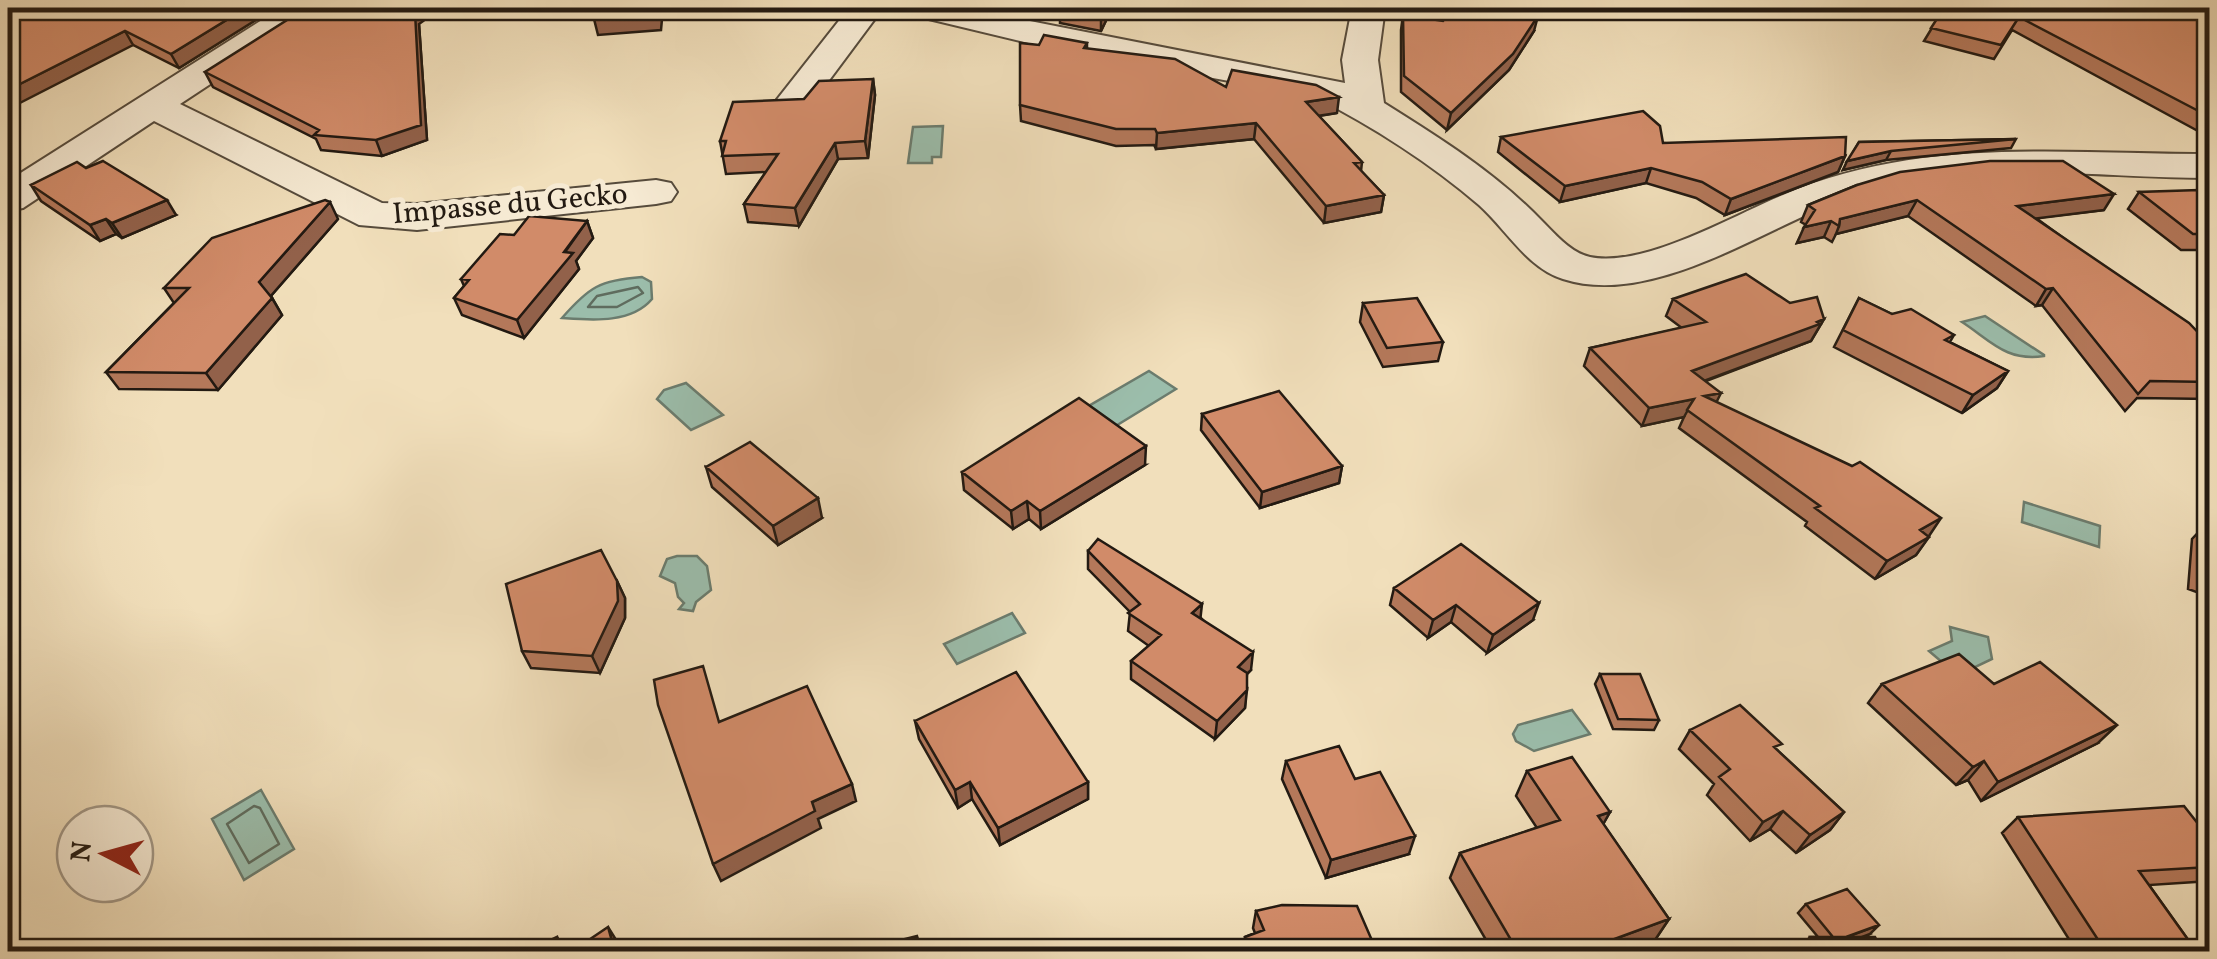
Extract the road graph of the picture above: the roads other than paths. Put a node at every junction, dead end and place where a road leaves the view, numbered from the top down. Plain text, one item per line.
1 (303, 8) edge
2 (866, 8) edge
3 (924, 8) edge
4 (1369, 8) edge
5 (2110, 8) edge
6 (2210, 16) edge
7 (794, 102) edge
8 (148, 108) junction
9 (1366, 108) junction
10 (2210, 166) edge
11 (656, 192) dead end
12 (8, 198) edge

1 - 8 street
2 - 7 street
3 - 9 street
4 - 9 street
5 - 6 street
8 - 11 street, Impasse du Gecko
8 - 12 street
9 - 10 street

